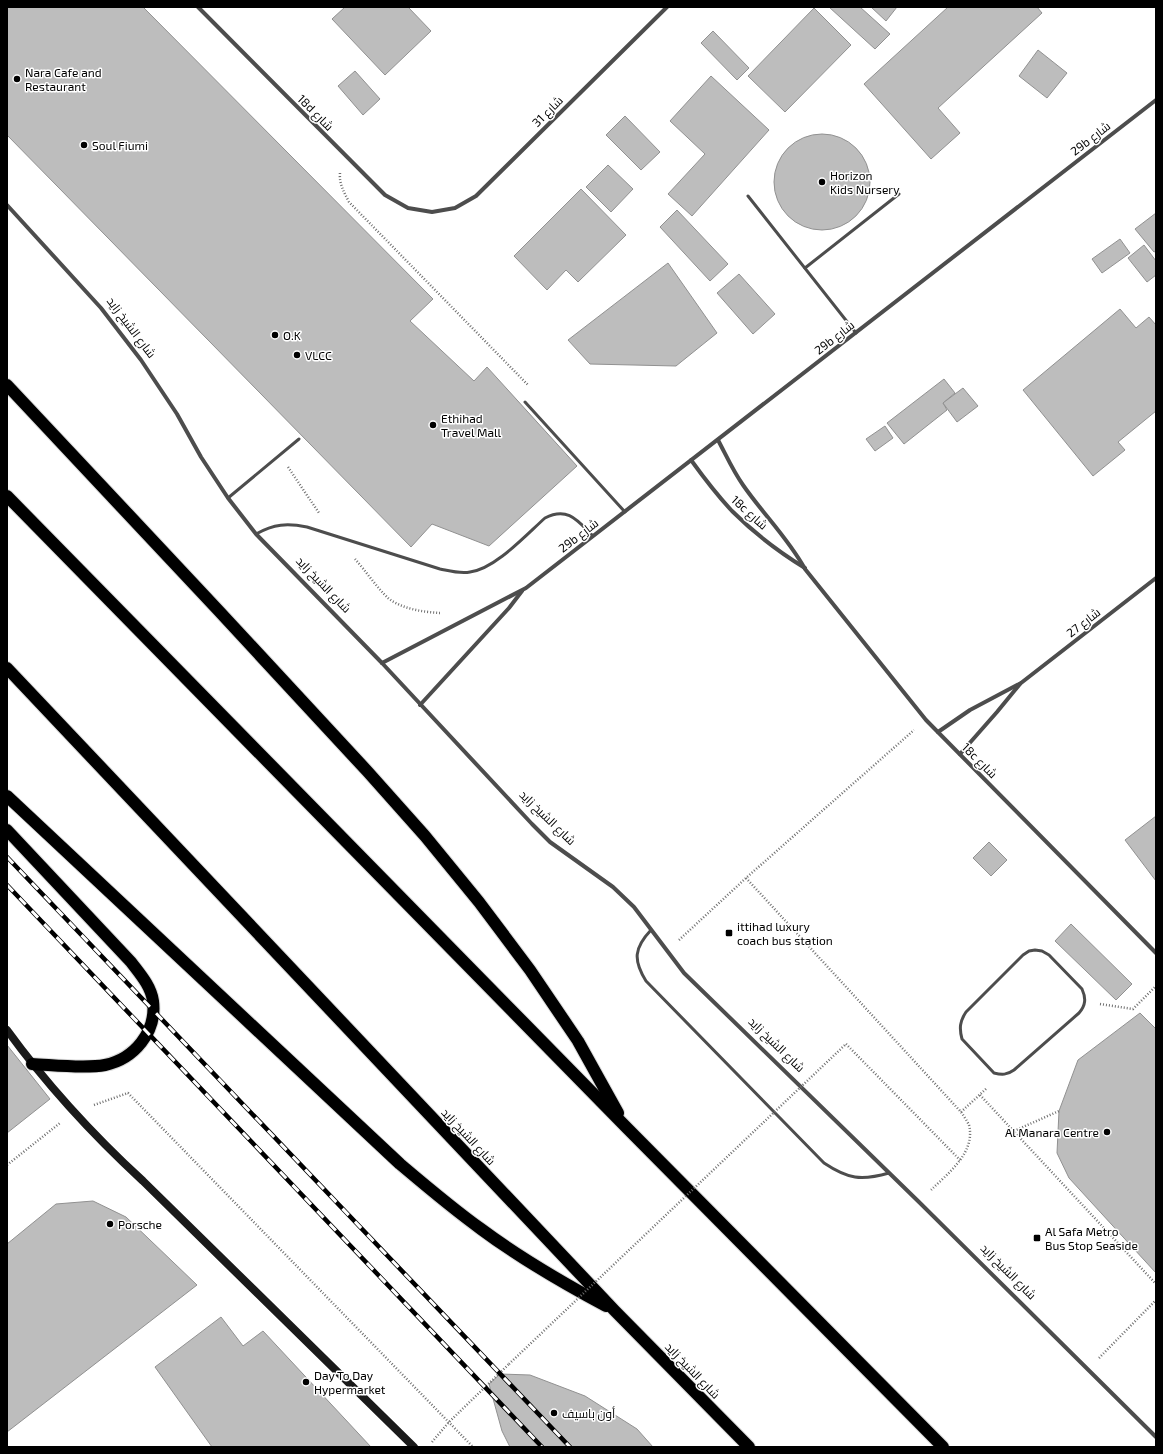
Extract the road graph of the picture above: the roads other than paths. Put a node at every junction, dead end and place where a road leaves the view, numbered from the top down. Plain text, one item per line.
1 (198, 7) edge
2 (666, 7) edge
3 (1156, 100) edge
4 (899, 194) dead end
5 (748, 196) dead end
6 (7, 205) edge
7 (432, 212) joint
8 (805, 268) junction
9 (856, 333) junction
10 (7, 385) edge
11 (525, 402) dead end
12 (299, 439) dead end
13 (718, 440) junction
14 (691, 460) junction
15 (7, 496) edge
16 (228, 498) junction
17 (625, 512) junction
18 (256, 534) junction
19 (594, 536) junction
20 (805, 569) junction
21 (1156, 578) edge
22 (524, 589) junction
23 (382, 663) junction
24 (7, 668) edge
25 (1021, 683) junction
26 (420, 704) junction
27 (938, 732) junction
28 (960, 754) junction
29 (7, 796) edge
30 (7, 830) edge
31 (651, 930) junction
32 (1156, 953) edge
33 (1085, 1002) joint
34 (7, 1030) edge
35 (32, 1064) junction
36 (627, 1128) junction
37 (889, 1173) junction
38 (615, 1311) junction
39 (1156, 1437) edge
40 (414, 1447) edge
41 (749, 1447) edge
42 (943, 1447) edge

1 - 7 street, 18d شارع
2 - 7 street, شارع 31
3 - 9 street, 29b شارع
4 - 8 lane
5 - 8 lane
6 - 16 street, شارع الشيخ زايد
8 - 9 lane
9 - 13 street, 29b شارع
10 - 36 highway
11 - 17 lane
12 - 16 lane
13 - 14 street, 29b شارع
13 - 20 street, 18c شارع
14 - 17 street, 29b شارع
14 - 20 street, 18c شارع
15 - 36 highway
16 - 18 street, شارع الشيخ زايد
17 - 19 street, 29b شارع
18 - 19 lane
18 - 23 street, شارع الشيخ زايد
19 - 22 street, 29b شارع
20 - 27 street, 18c شارع
21 - 25 street, شارع 27
22 - 23 street, 29b شارع
22 - 26 street, 29b شارع
23 - 26 street, شارع الشيخ زايد
24 - 38 highway, شارع الشيخ زايد
25 - 27 street, شارع 27
25 - 28 street, شارع 27
26 - 31 street, شارع الشيخ زايد
27 - 28 street, 18c شارع
28 - 32 street, 18c شارع
29 - 38 highway
30 - 35 highway
31 - 37 street, شارع الشيخ زايد
31 - 37 lane
33 - 33 lane
34 - 35 street
35 - 40 street
36 - 42 highway
37 - 39 street, شارع الشيخ زايد
38 - 41 highway, شارع الشيخ زايد

